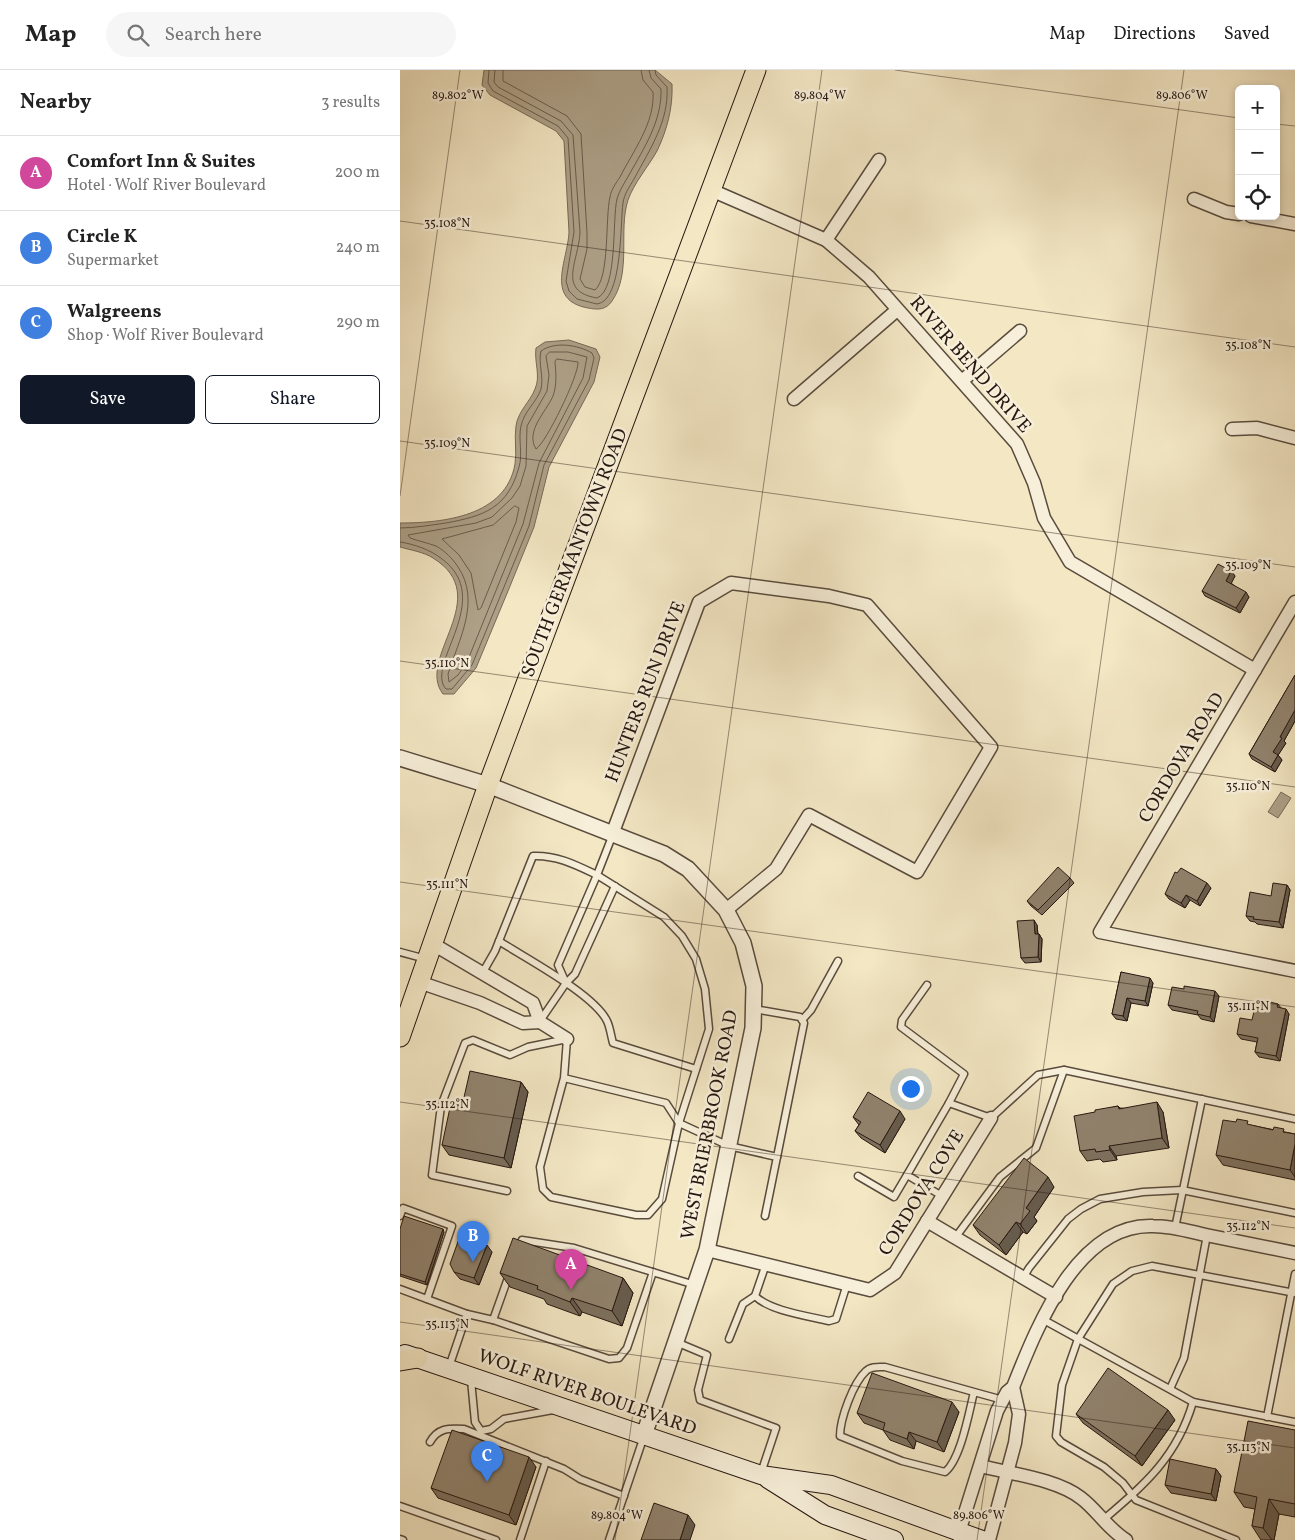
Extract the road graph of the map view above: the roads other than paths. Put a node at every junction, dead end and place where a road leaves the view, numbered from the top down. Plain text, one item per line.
1 (756, 70) edge
2 (879, 160) dead end
3 (711, 190) junction
4 (1194, 199) dead end
5 (1235, 213) edge
6 (1273, 220) edge
7 (1295, 224) edge
8 (826, 240) junction
9 (897, 310) junction
10 (1020, 331) dead end
11 (962, 380) junction
12 (794, 398) dead end
13 (1232, 429) dead end
14 (1295, 438) edge
15 (1295, 602) edge
16 (1256, 670) junction
17 (400, 758) edge
18 (488, 785) junction
19 (613, 832) junction
20 (597, 875) junction
21 (615, 886) junction
22 (726, 910) junction
23 (499, 941) junction
24 (430, 951) junction
25 (400, 952) edge
26 (838, 961) dead end
27 (1295, 971) edge
28 (483, 972) junction
29 (419, 982) junction
30 (566, 983) junction
31 (927, 985) dead end
32 (754, 1009) junction
33 (802, 1020) junction
34 (540, 1022) junction
35 (400, 1037) edge
36 (567, 1038) junction
37 (696, 1069) junction
38 (1064, 1070) junction
39 (564, 1078) junction
40 (1202, 1099) junction
41 (949, 1103) junction
42 (991, 1118) junction
43 (1295, 1119) edge
44 (679, 1123) junction
45 (729, 1146) junction
46 (777, 1157) junction
47 (907, 1175) junction
48 (858, 1176) dead end
49 (1182, 1190) junction
50 (507, 1191) dead end
51 (942, 1196) junction
52 (1295, 1213) edge
53 (400, 1216) edge
54 (765, 1216) dead end
55 (927, 1221) junction
56 (1175, 1228) junction
57 (1207, 1235) junction
58 (955, 1238) junction
59 (707, 1250) junction
60 (1295, 1253) edge
61 (516, 1257) edge
62 (766, 1264) junction
63 (512, 1266) edge
64 (653, 1272) junction
65 (1295, 1274) edge
66 (1199, 1275) junction
67 (1023, 1278) junction
68 (847, 1284) junction
69 (695, 1285) junction
70 (400, 1288) edge
71 (1293, 1292) edge
72 (756, 1296) junction
73 (1056, 1297) junction
74 (427, 1299) junction
75 (466, 1314) junction
76 (1042, 1319) junction
77 (493, 1320) junction
78 (729, 1339) dead end
79 (1078, 1339) junction
80 (676, 1342) junction
81 (400, 1352) edge
82 (409, 1359) edge
83 (449, 1368) junction
84 (471, 1376) junction
85 (1013, 1387) junction
86 (1170, 1389) junction
87 (974, 1392) junction
88 (1003, 1400) junction
89 (1193, 1402) junction
90 (565, 1408) junction
91 (1267, 1416) junction
92 (1295, 1422) edge
93 (481, 1433) junction
94 (644, 1435) junction
95 (430, 1442) dead end
96 (546, 1461) junction
97 (981, 1466) junction
98 (1007, 1473) junction
99 (761, 1475) junction
100 (1132, 1494) junction
101 (624, 1496) junction
102 (400, 1506) edge
103 (1102, 1521) junction
104 (960, 1536) edge
105 (496, 1540) edge
106 (520, 1540) edge
107 (609, 1540) edge
108 (894, 1540) edge
109 (982, 1540) edge
110 (989, 1540) edge
111 (1126, 1540) edge
112 (1236, 1540) edge

1 - 3 main road, SOUTH GERMANTOWN ROAD
2 - 8 street
3 - 8 street, RIVER BEND DRIVE
3 - 18 main road, SOUTH GERMANTOWN ROAD
4 - 5 street
6 - 7 street
8 - 9 street, RIVER BEND DRIVE
9 - 11 street, RIVER BEND DRIVE
9 - 12 street
10 - 11 street
11 - 16 street, RIVER BEND DRIVE
13 - 14 street
15 - 16 street, CORDOVA ROAD
16 - 27 street, CORDOVA ROAD
17 - 18 street, WEST BRIERBROOK ROAD
18 - 19 street, WEST BRIERBROOK ROAD
18 - 24 main road, SOUTH GERMANTOWN ROAD
19 - 20 lane
19 - 22 street, WEST BRIERBROOK ROAD
19 - 22 street, HUNTERS RUN DRIVE
20 - 21 lane
20 - 23 lane
20 - 30 lane
21 - 30 lane
21 - 37 lane
22 - 32 street, WEST BRIERBROOK ROAD
23 - 28 lane
23 - 30 lane
24 - 25 lane
24 - 28 street
24 - 29 main road, SOUTH GERMANTOWN ROAD
26 - 33 lane
28 - 34 street
29 - 34 street
29 - 35 main road, SOUTH GERMANTOWN ROAD
30 - 34 lane
30 - 37 lane
31 - 41 lane
32 - 33 lane
32 - 45 street, WEST BRIERBROOK ROAD
33 - 46 lane
34 - 36 street
36 - 39 lane
36 - 50 lane
37 - 44 lane
38 - 40 lane
38 - 42 lane
38 - 58 lane
39 - 44 lane
39 - 44 lane
40 - 43 lane
40 - 49 lane
41 - 42 lane
41 - 47 lane
42 - 51 street, CORDOVA COVE
44 - 45 lane
45 - 46 lane
45 - 59 street, WEST BRIERBROOK ROAD
46 - 54 lane
47 - 48 lane
47 - 51 lane
49 - 52 lane
49 - 56 lane
49 - 67 lane
51 - 55 street, CORDOVA COVE
53 - 74 lane
55 - 58 street
55 - 68 street, CORDOVA COVE
56 - 57 street
56 - 73 street
57 - 60 street
57 - 66 lane
58 - 67 street
59 - 62 street, CORDOVA COVE
59 - 69 street, WEST BRIERBROOK ROAD
61 - 64 lane
62 - 68 street, CORDOVA COVE
62 - 72 lane
63 - 77 lane
64 - 69 lane
64 - 77 lane
65 - 71 lane
66 - 71 lane
66 - 79 lane
66 - 86 lane
67 - 73 street
68 - 72 lane
69 - 80 street, WEST BRIERBROOK ROAD
70 - 74 lane
71 - 91 lane
72 - 78 lane
73 - 76 street
74 - 75 lane
75 - 77 lane
75 - 83 lane
76 - 79 lane
76 - 85 street
79 - 86 lane
79 - 100 lane
80 - 94 street, WEST BRIERBROOK ROAD
80 - 99 lane
81 - 82 main road, WOLF RIVER BOULEVARD
82 - 83 main road, WOLF RIVER BOULEVARD
83 - 84 main road, WOLF RIVER BOULEVARD
84 - 90 main road, WOLF RIVER BOULEVARD
84 - 93 lane
85 - 88 street
85 - 98 street
86 - 89 lane
87 - 87 lane
87 - 88 lane
88 - 97 street
89 - 91 lane
89 - 100 lane
90 - 93 lane
90 - 94 main road, WOLF RIVER BOULEVARD
91 - 92 lane
93 - 95 lane
93 - 96 lane
94 - 99 main road, WOLF RIVER BOULEVARD
94 - 101 lane
96 - 101 lane
96 - 106 lane
97 - 98 street
97 - 104 street
98 - 103 street
98 - 110 street
99 - 104 main road, WOLF RIVER BOULEVARD
99 - 108 main road, WOLF RIVER BOULEVARD
100 - 103 lane
100 - 112 lane
101 - 107 lane
102 - 105 lane
103 - 111 street
104 - 109 main road, WOLF RIVER BOULEVARD

